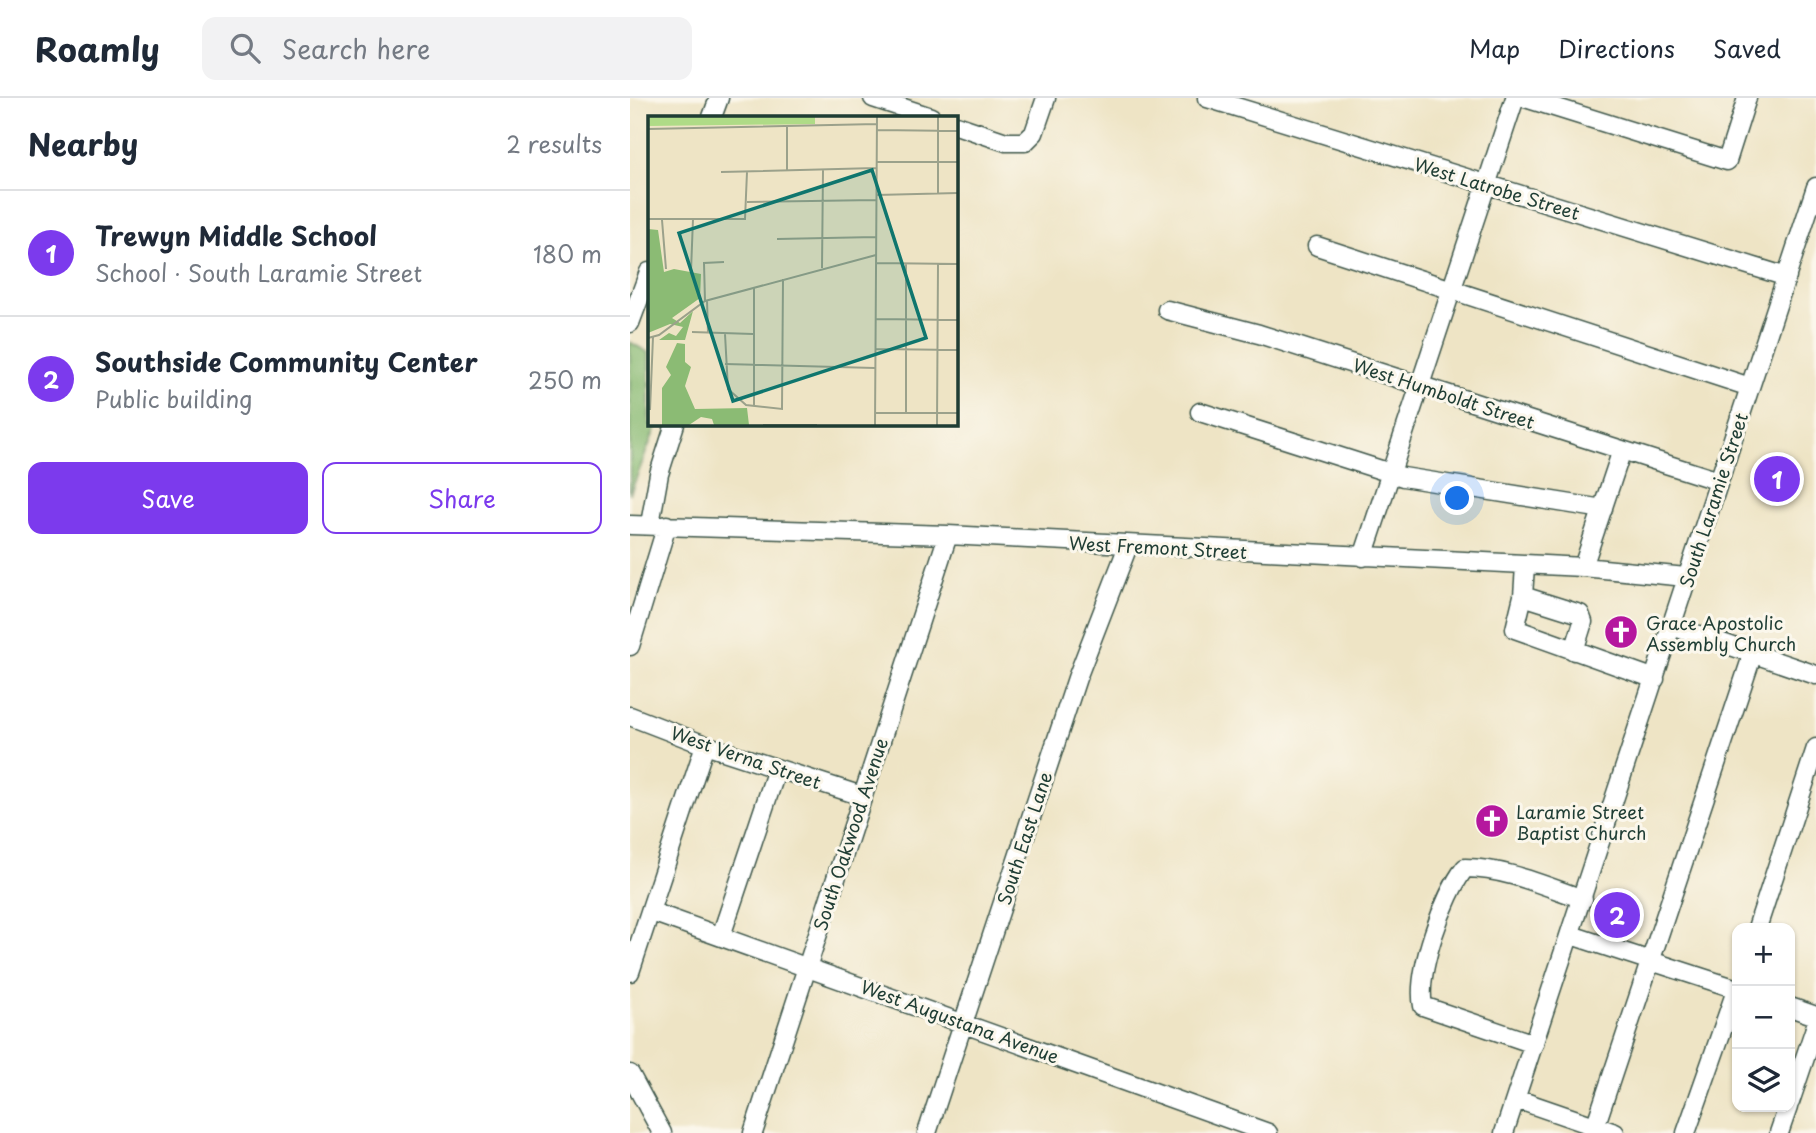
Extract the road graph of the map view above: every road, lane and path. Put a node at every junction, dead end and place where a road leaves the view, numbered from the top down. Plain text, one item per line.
1 (719, 98) edge
2 (873, 98) edge
3 (1046, 98) edge
4 (1207, 98) edge
5 (1516, 98) edge
6 (1525, 98) edge
7 (1747, 98) edge
8 (712, 116) edge
9 (928, 116) edge
10 (957, 125) edge
11 (1486, 185) junction
12 (1816, 187) edge
13 (1798, 244) junction
14 (1317, 246) dead end
15 (1816, 248) edge
16 (648, 275) edge
17 (1787, 277) junction
18 (1452, 290) junction
19 (1167, 310) dead end
20 (630, 323) edge
21 (1421, 385) junction
22 (1750, 387) junction
23 (1200, 412) dead end
24 (675, 425) edge
25 (1622, 450) junction
26 (1391, 473) junction
27 (1719, 481) junction
28 (1603, 509) junction
29 (630, 525) edge
30 (659, 525) junction
31 (948, 536) junction
32 (1128, 546) junction
33 (1363, 557) junction
34 (1525, 566) junction
35 (1583, 567) junction
36 (1686, 578) junction
37 (1523, 596) junction
38 (1672, 626) junction
39 (630, 646) edge
40 (1574, 651) junction
41 (1753, 653) junction
42 (1816, 675) edge
43 (1655, 679) junction
44 (630, 716) edge
45 (705, 745) junction
46 (1816, 748) edge
47 (777, 769) junction
48 (862, 796) junction
49 (1583, 899) junction
50 (652, 912) junction
51 (1759, 923) edge
52 (1572, 935) junction
53 (721, 936) junction
54 (1651, 961) junction
55 (807, 965) junction
56 (630, 972) edge
57 (1732, 987) edge
58 (1732, 1003) edge
59 (1795, 1009) edge
60 (1816, 1016) edge
61 (964, 1023) junction
62 (1816, 1025) edge
63 (1534, 1044) junction
64 (630, 1074) edge
65 (1795, 1086) edge
66 (1516, 1098) junction
67 (1786, 1112) edge
68 (1594, 1130) edge
69 (662, 1133) edge
70 (753, 1133) edge
71 (927, 1133) edge
72 (1268, 1133) edge
73 (1504, 1133) edge
74 (1615, 1133) edge
75 (1686, 1133) edge
76 (1779, 1133) edge

1 - 8 street
2 - 9 street
3 - 10 street
4 - 11 street, West Latrobe Street
5 - 11 street
6 - 7 street
11 - 17 street, West Latrobe Street
11 - 18 street
12 - 13 street, South Laramie Street
13 - 15 street
13 - 17 street, South Laramie Street
14 - 18 street
16 - 20 street
17 - 22 street, South Laramie Street
18 - 21 street
18 - 22 street
19 - 21 street, West Humboldt Street
21 - 25 street, West Humboldt Street
21 - 26 street
22 - 27 street, South Laramie Street
23 - 26 street
24 - 30 street
25 - 27 street, West Humboldt Street
25 - 28 street
26 - 28 street
26 - 33 street
27 - 36 street, South Laramie Street
28 - 35 street
29 - 30 street, West Fremont Street
30 - 31 street, West Fremont Street
30 - 39 street
31 - 32 street, West Fremont Street
31 - 48 street, South Oakwood Avenue
32 - 33 street, West Fremont Street
32 - 61 street, South East Lane
33 - 34 street, West Fremont Street
34 - 35 street, West Fremont Street
34 - 37 street
35 - 36 street, West Fremont Street
36 - 38 street, South Laramie Street
37 - 40 street
37 - 40 street
38 - 41 street
38 - 43 street, South Laramie Street
40 - 43 street
41 - 42 street
41 - 54 street
43 - 49 street, South Laramie Street
44 - 45 street, West Verna Street
45 - 47 street, West Verna Street
45 - 50 street
46 - 51 street
47 - 48 street, West Verna Street
47 - 53 street
48 - 55 street, South Oakwood Avenue
49 - 52 street, South Laramie Street
49 - 63 street
50 - 53 street, West Augustana Avenue
50 - 56 street
52 - 54 street
52 - 63 street, South Laramie Street
53 - 55 street, West Augustana Avenue
54 - 57 street
54 - 68 street
55 - 61 street, West Augustana Avenue
55 - 70 street, South Oakwood Avenue
58 - 75 street
59 - 60 street
61 - 71 street, South East Lane
61 - 72 street, West Augustana Avenue
62 - 65 street
63 - 66 street, South Laramie Street
64 - 69 street
66 - 68 street
66 - 73 street, South Laramie Street
67 - 76 street
68 - 74 street

